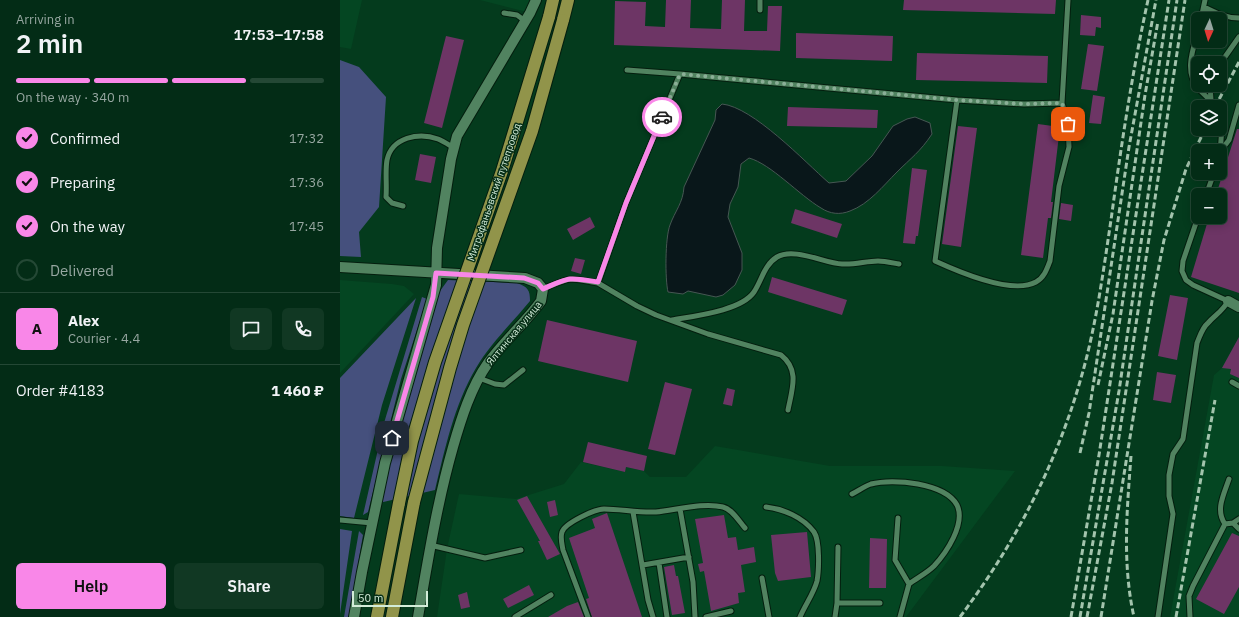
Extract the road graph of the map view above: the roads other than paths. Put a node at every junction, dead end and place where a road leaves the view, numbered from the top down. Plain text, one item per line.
1 (536, 0) edge
2 (553, 0) edge
3 (568, 0) edge
4 (760, 0) edge
5 (1068, 0) edge
6 (1206, 0) edge
7 (1204, 7) junction
8 (760, 10) dead end
9 (1203, 12) edge
10 (504, 13) dead end
11 (1239, 18) edge
12 (525, 21) junction
13 (1239, 37) edge
14 (1195, 48) edge
15 (1226, 56) edge
16 (627, 70) dead end
17 (680, 74) junction
18 (1210, 92) edge
19 (957, 100) junction
20 (1210, 100) joint
21 (1062, 103) junction
22 (1239, 105) edge
23 (1226, 144) edge
24 (454, 148) junction
25 (403, 206) dead end
26 (1196, 224) edge
27 (899, 264) dead end
28 (340, 267) edge
29 (436, 273) junction
30 (598, 282) junction
31 (543, 289) junction
32 (1228, 301) junction
33 (1239, 307) edge
34 (671, 320) junction
35 (523, 370) dead end
36 (479, 378) junction
37 (1232, 382) dead end
38 (1239, 386) edge
39 (788, 410) dead end
40 (1229, 479) dead end
41 (852, 494) dead end
42 (766, 507) dead end
43 (680, 509) junction
44 (633, 512) junction
45 (898, 518) dead end
46 (1239, 519) edge
47 (340, 520) edge
48 (372, 523) junction
49 (1233, 523) junction
50 (1225, 524) junction
51 (744, 528) dead end
52 (1239, 529) edge
53 (430, 545) junction
54 (838, 547) dead end
55 (521, 550) dead end
56 (689, 557) junction
57 (659, 563) junction
58 (643, 565) junction
59 (762, 578) dead end
60 (909, 584) junction
61 (551, 594) dead end
62 (838, 603) junction
63 (880, 603) dead end
64 (731, 611) dead end
65 (354, 617) edge
66 (377, 617) edge
67 (392, 617) edge
68 (418, 617) edge
69 (515, 617) edge
70 (588, 617) edge
71 (653, 617) edge
72 (667, 617) edge
73 (695, 617) edge
74 (706, 617) edge
75 (769, 617) edge
76 (800, 617) edge
77 (835, 617) edge
78 (900, 617) edge
79 (1158, 617) edge
80 (1190, 617) edge

1 - 12 street
2 - 66 main road, Митрофаньевский путепровод, bridge
3 - 67 main road, Митрофаньевский путепровод, bridge
4 - 8 lane
5 - 21 lane
6 - 7 lane
7 - 9 lane
7 - 11 lane
10 - 12 lane
12 - 24 street
13 - 15 lane
14 - 20 lane
16 - 17 lane
17 - 19 lane
17 - 30 lane
18 - 20 lane
19 - 21 lane
19 - 21 lane
22 - 23 lane
24 - 25 lane
24 - 29 street
26 - 32 lane
27 - 34 lane
28 - 29 street, Ялтинская улица
29 - 31 street, Ялтинская улица
29 - 48 street
30 - 31 lane
30 - 34 lane
31 - 36 street, Ялтинская улица
32 - 33 street
32 - 79 lane
34 - 39 lane
35 - 36 lane
36 - 53 street, Ялтинская улица
37 - 38 lane
40 - 50 lane
41 - 60 lane
42 - 76 lane
43 - 44 lane
43 - 51 lane
43 - 56 lane
44 - 58 lane
44 - 70 lane
45 - 60 lane
46 - 49 lane
47 - 48 lane
48 - 65 street
49 - 50 lane
49 - 52 lane
50 - 80 lane
53 - 55 lane
53 - 68 street, Ялтинская улица
54 - 62 lane
56 - 57 lane
56 - 73 lane
57 - 58 lane
57 - 72 lane
58 - 71 lane
59 - 75 lane
60 - 78 lane
61 - 69 lane
62 - 63 lane
62 - 77 lane
64 - 74 lane

